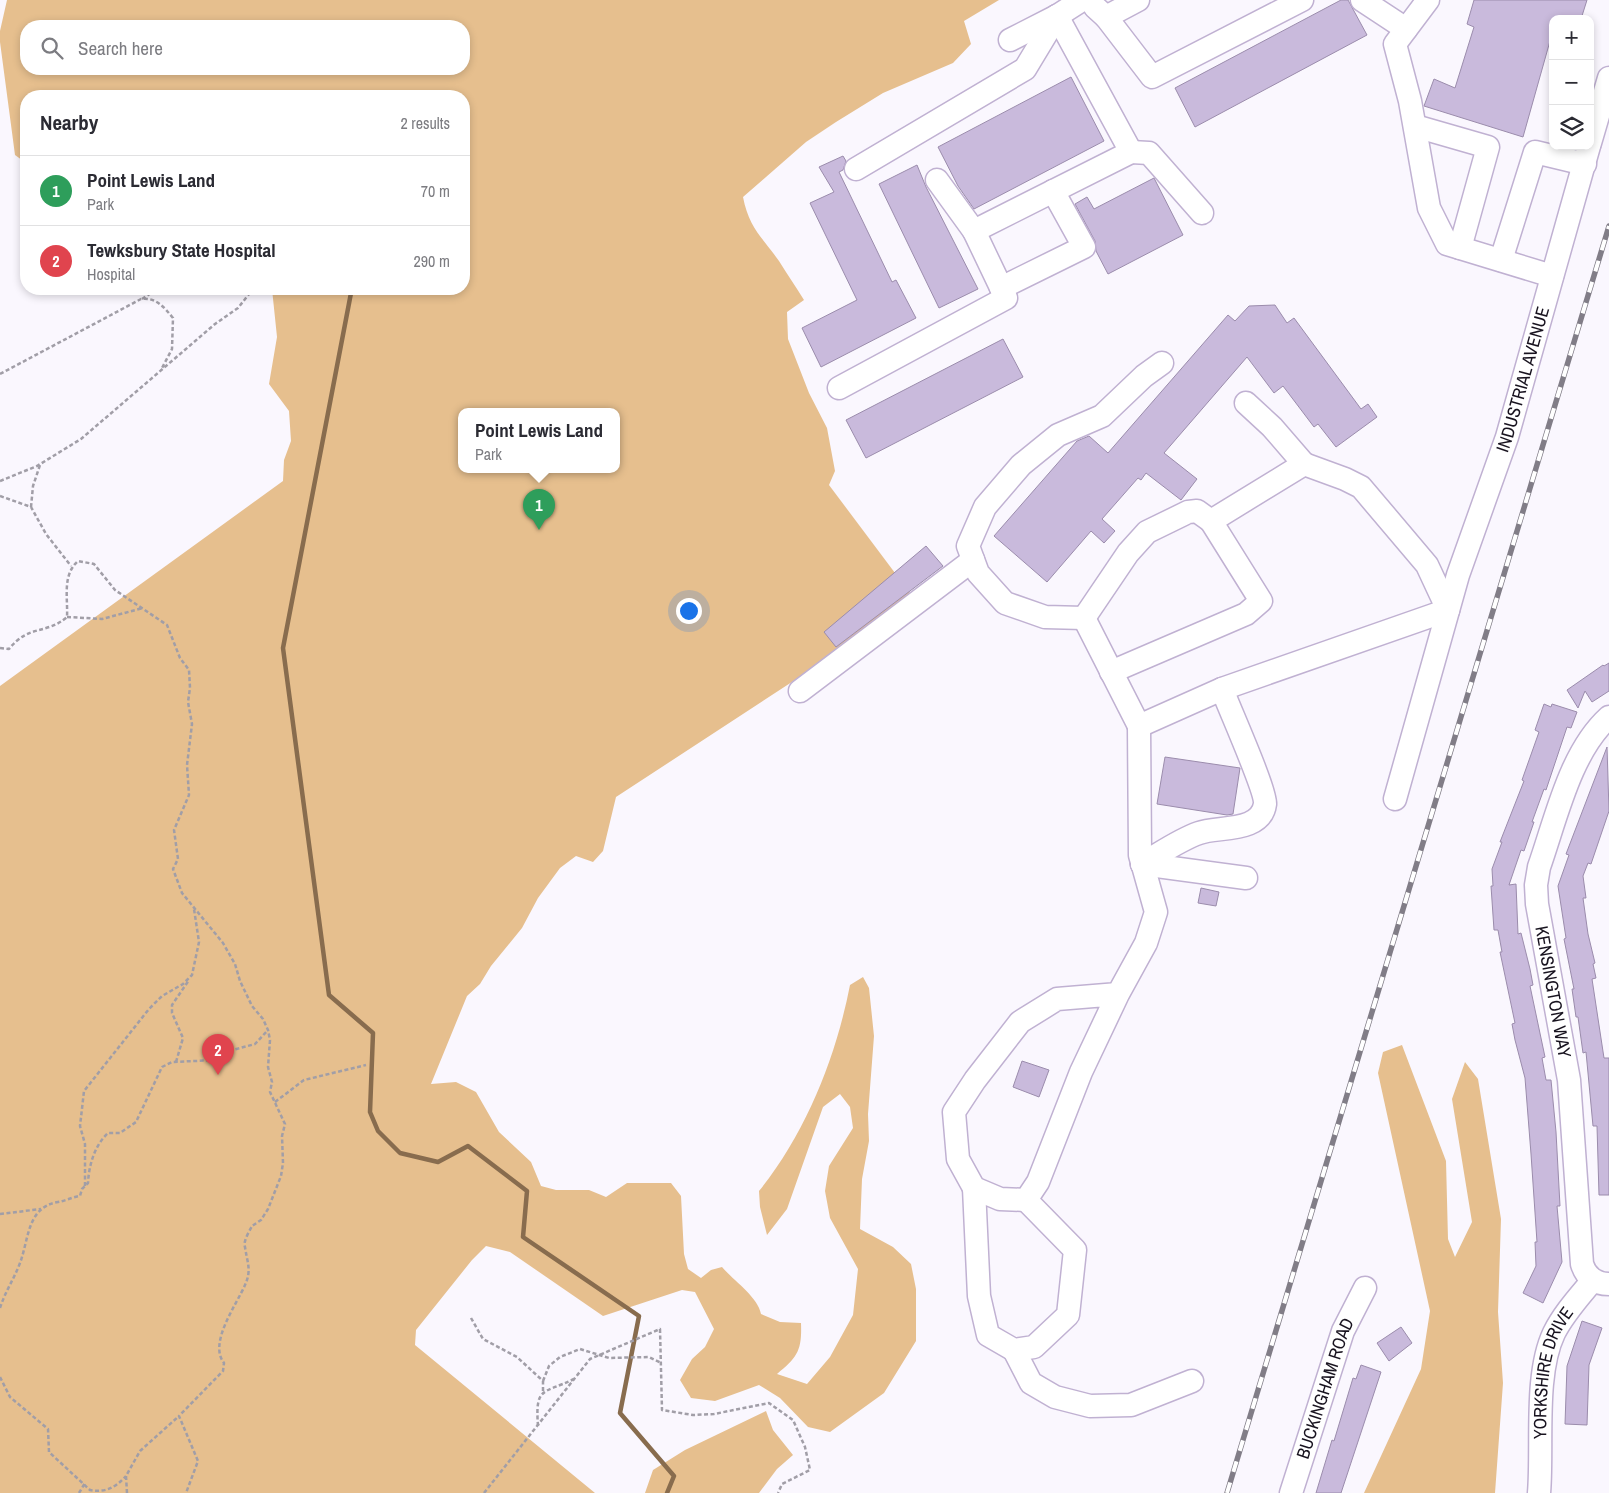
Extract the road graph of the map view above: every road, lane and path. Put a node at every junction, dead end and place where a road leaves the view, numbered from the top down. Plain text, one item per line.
1 (1082, 0) edge
2 (1088, 0) edge
3 (1138, 0) edge
4 (1302, 0) edge
5 (1362, 0) edge
6 (1428, 0) edge
7 (1058, 16) junction
8 (1106, 17) junction
9 (1406, 29) junction
10 (1010, 40) dead end
11 (1609, 78) edge
12 (1415, 126) junction
13 (1588, 151) edge
14 (1131, 152) junction
15 (856, 169) dead end
16 (937, 180) dead end
17 (1053, 191) junction
18 (1202, 213) dead end
19 (974, 231) junction
20 (1460, 248) junction
21 (1501, 260) junction
22 (1552, 276) junction
23 (1001, 288) junction
24 (148, 295) edge
25 (248, 295) edge
26 (141, 299) junction
27 (1162, 364) dead end
28 (160, 373) junction
29 (0, 374) edge
30 (839, 388) dead end
31 (1246, 403) dead end
32 (40, 464) junction
33 (1304, 464) junction
34 (0, 481) edge
35 (0, 496) edge
36 (31, 507) junction
37 (1211, 521) junction
38 (973, 560) junction
39 (72, 566) junction
40 (143, 608) junction
41 (1448, 610) junction
42 (67, 617) junction
43 (1084, 618) junction
44 (0, 648) edge
45 (1111, 672) junction
46 (1222, 689) junction
47 (800, 691) dead end
48 (1609, 717) edge
49 (1139, 726) junction
50 (1395, 799) dead end
51 (1142, 864) junction
52 (1246, 878) dead end
53 (194, 907) junction
54 (189, 979) junction
55 (1118, 994) junction
56 (268, 1030) junction
57 (176, 1062) junction
58 (366, 1065) dead end
59 (275, 1102) junction
60 (84, 1186) junction
61 (974, 1188) junction
62 (1026, 1200) junction
63 (42, 1209) junction
64 (0, 1214) edge
65 (1601, 1282) edge
66 (1365, 1288) dead end
67 (0, 1308) edge
68 (471, 1318) dead end
69 (1014, 1350) junction
70 (600, 1354) junction
71 (661, 1362) junction
72 (0, 1377) edge
73 (575, 1378) junction
74 (543, 1381) junction
75 (1192, 1381) dead end
76 (543, 1391) junction
77 (179, 1416) junction
78 (538, 1426) junction
79 (126, 1476) junction
80 (86, 1483) junction
81 (79, 1493) edge
82 (127, 1493) edge
83 (186, 1493) edge
84 (484, 1493) edge
85 (778, 1493) edge
86 (1291, 1493) edge
87 (1538, 1493) edge

1 - 7 street
2 - 8 street
3 - 8 street
4 - 8 street
5 - 9 street
6 - 9 street
7 - 10 street
7 - 14 street
7 - 15 street
9 - 12 street
11 - 13 street, INDUSTRIAL AVENUE
12 - 20 street
12 - 20 street
13 - 21 street
13 - 22 street, INDUSTRIAL AVENUE
14 - 17 street
14 - 18 street
16 - 19 street
17 - 19 street
17 - 23 street
19 - 23 street
20 - 21 street
21 - 22 street
22 - 41 street, INDUSTRIAL AVENUE
23 - 30 street
24 - 26 path
25 - 28 path
26 - 28 path
26 - 29 path
27 - 38 street
28 - 32 path
31 - 33 street
32 - 34 path
32 - 36 path
33 - 37 street
33 - 41 street
35 - 36 path
36 - 39 path
37 - 43 street
37 - 45 street
38 - 43 street
38 - 47 street
39 - 40 path
39 - 42 path
40 - 42 path
40 - 53 path
41 - 46 street
41 - 50 street, INDUSTRIAL AVENUE
42 - 44 path
43 - 45 street
45 - 49 street
46 - 49 street
46 - 51 street
48 - 65 street, KENSINGTON WAY
49 - 51 street
51 - 52 street
51 - 55 street
53 - 54 path
53 - 56 path
54 - 57 path
54 - 60 path
55 - 61 street
55 - 62 street
56 - 57 path
56 - 59 path
57 - 60 path
58 - 59 path
59 - 77 path
60 - 63 path
61 - 62 street
61 - 69 street
62 - 69 street
63 - 64 path
63 - 67 path
65 - 87 street, YORKSHIRE DRIVE
66 - 86 street, BUCKINGHAM ROAD
68 - 74 path
69 - 75 street
70 - 71 path
70 - 71 path
70 - 73 path
70 - 74 path
71 - 85 path
72 - 80 path
73 - 76 path
73 - 78 path
74 - 76 path
76 - 78 path
77 - 79 path
77 - 83 path
78 - 84 path
79 - 80 path
79 - 82 path
80 - 81 path

